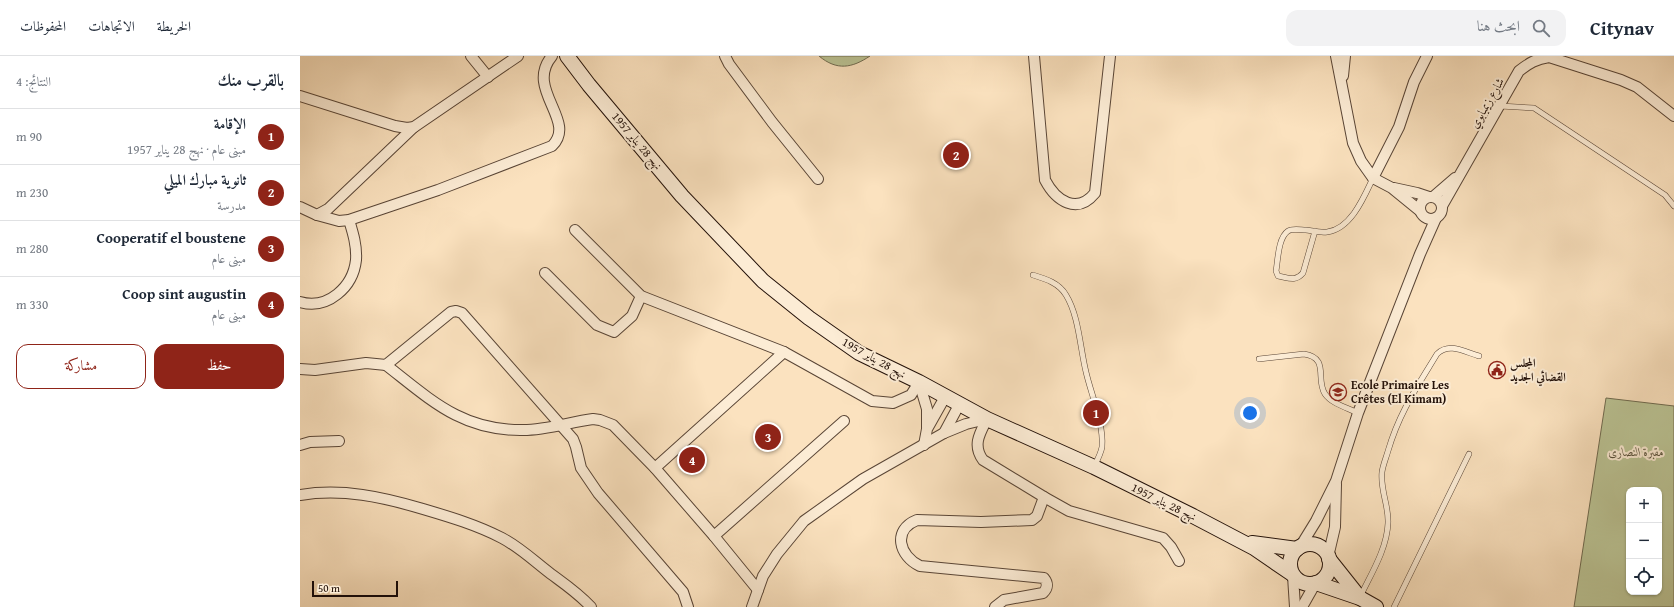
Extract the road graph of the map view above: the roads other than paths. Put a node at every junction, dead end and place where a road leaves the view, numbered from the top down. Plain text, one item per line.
1 (471, 56) edge
2 (518, 56) edge
3 (552, 56) edge
4 (567, 56) edge
5 (725, 56) edge
6 (1034, 56) edge
7 (1110, 56) edge
8 (1336, 56) edge
9 (1345, 56) edge
10 (1427, 56) edge
11 (488, 77) junction
12 (1342, 91) junction
13 (300, 96) edge
14 (1500, 106) junction
15 (1674, 116) edge
16 (414, 127) junction
17 (1461, 172) junction
18 (1373, 178) junction
19 (818, 179) dead end
20 (1392, 188) junction
21 (1431, 197) junction
22 (1442, 206) junction
23 (1674, 206) edge
24 (300, 207) edge
25 (1421, 213) junction
26 (317, 215) junction
27 (1436, 218) junction
28 (349, 220) junction
29 (575, 230) dead end
30 (1315, 231) junction
31 (1420, 254) junction
32 (546, 273) dead end
33 (1033, 275) dead end
34 (641, 296) junction
35 (300, 302) edge
36 (784, 352) junction
37 (1479, 356) dead end
38 (1259, 359) dead end
39 (386, 365) junction
40 (300, 369) edge
41 (919, 382) junction
42 (945, 397) junction
43 (959, 405) junction
44 (1358, 413) junction
45 (987, 419) junction
46 (844, 421) dead end
47 (560, 426) junction
48 (927, 429) junction
49 (944, 433) junction
50 (339, 441) dead end
51 (300, 445) edge
52 (924, 445) junction
53 (1469, 454) dead end
54 (1094, 467) junction
55 (655, 468) junction
56 (1336, 481) junction
57 (300, 495) edge
58 (1044, 497) junction
59 (714, 536) junction
60 (1241, 540) junction
61 (1298, 548) junction
62 (1328, 558) junction
63 (1179, 561) dead end
64 (1293, 575) junction
65 (1316, 584) junction
66 (758, 590) junction
67 (1360, 598) junction
68 (591, 607) edge
69 (688, 607) edge
70 (752, 607) edge
71 (995, 607) edge
72 (1295, 607) edge
73 (1302, 607) edge
74 (1376, 607) edge
75 (1394, 607) edge

1 - 11 street
2 - 11 street
3 - 28 street
4 - 41 street, نهج 28 يناير 1957
5 - 19 street
6 - 7 street
8 - 12 street
9 - 12 street
10 - 18 street
11 - 16 street
12 - 18 street
13 - 16 street
14 - 15 street, شارع زيمبابوي
14 - 17 street, شارع زيمبابوي
14 - 23 lane
16 - 26 street
17 - 21 street, شارع زيمبابوي
17 - 22 street, شارع زيمبابوي
18 - 20 street
18 - 30 lane
20 - 21 street
20 - 25 street
21 - 22 street
21 - 25 street
22 - 27 street
24 - 26 street
25 - 27 street
25 - 31 street
26 - 28 street
27 - 31 street
28 - 35 street
29 - 34 street
30 - 30 lane
31 - 44 street
32 - 34 street
33 - 54 lane
34 - 36 street
36 - 41 street
36 - 55 street
37 - 67 lane
38 - 44 lane
39 - 40 street
39 - 47 street
39 - 47 street
41 - 42 street, نهج 28 يناير 1957
41 - 48 street
42 - 43 street, نهج 28 يناير 1957
42 - 48 street
43 - 45 street, نهج 28 يناير 1957
43 - 49 street
44 - 56 street
45 - 49 street
45 - 54 street, نهج 28 يناير 1957
45 - 58 street
46 - 59 street
47 - 55 street
47 - 69 street
48 - 52 street
49 - 52 street
50 - 51 street
52 - 66 street
53 - 75 lane
54 - 60 street, نهج 28 يناير 1957
55 - 59 street
56 - 61 street
56 - 62 street
57 - 68 street
58 - 63 street
58 - 71 street
59 - 66 street
60 - 61 street, نهج 28 يناير 1957
60 - 64 street, نهج 28 يناير 1957
61 - 62 street
61 - 64 street
62 - 65 street
62 - 67 street
64 - 65 street
64 - 72 street
65 - 67 street
65 - 73 street
66 - 70 street
67 - 74 street

